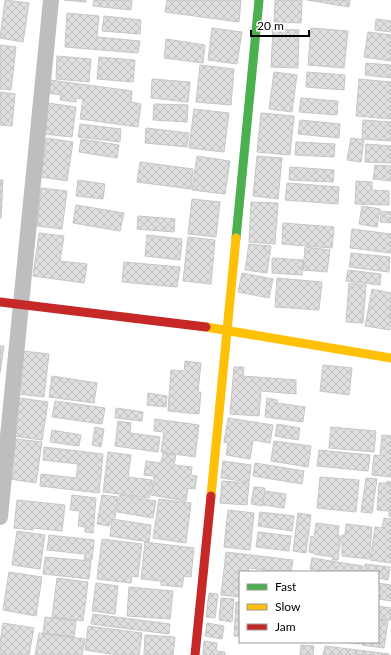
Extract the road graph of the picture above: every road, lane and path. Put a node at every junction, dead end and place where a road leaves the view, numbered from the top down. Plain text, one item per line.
1 (51, 0) edge
2 (259, 0) edge
3 (0, 302) edge
4 (21, 305) junction
5 (226, 330) junction
6 (391, 358) edge
7 (0, 517) edge
8 (196, 655) edge

1 - 4 street
2 - 5 street
3 - 4 street
4 - 5 street
4 - 7 street
5 - 6 street
5 - 8 street

